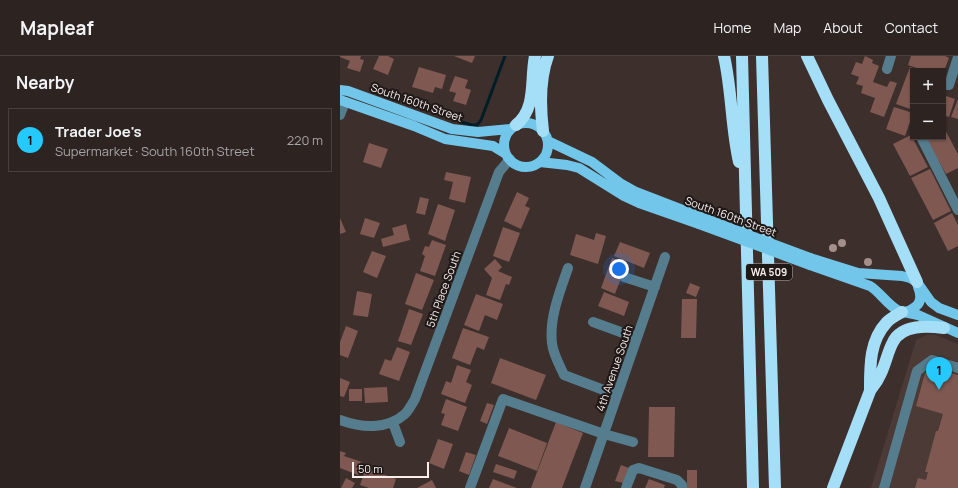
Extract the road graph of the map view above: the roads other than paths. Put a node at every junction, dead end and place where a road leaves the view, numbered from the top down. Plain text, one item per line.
1 (535, 56) edge
2 (548, 56) edge
3 (724, 56) edge
4 (742, 56) edge
5 (762, 56) edge
6 (807, 56) edge
7 (891, 56) edge
8 (958, 57) edge
9 (887, 68) dead end
10 (950, 86) edge
11 (340, 90) edge
12 (343, 101) edge
13 (340, 115) edge
14 (513, 127) junction
15 (545, 136) junction
16 (923, 140) edge
17 (508, 156) junction
18 (540, 162) junction
19 (745, 194) junction
20 (958, 210) edge
21 (699, 220) junction
22 (665, 257) dead end
23 (810, 262) junction
24 (568, 268) dead end
25 (624, 277) dead end
26 (916, 282) junction
27 (655, 287) junction
28 (902, 312) junction
29 (958, 315) edge
30 (593, 322) dead end
31 (944, 328) junction
32 (958, 333) edge
33 (637, 338) junction
34 (958, 368) edge
35 (870, 390) junction
36 (617, 395) junction
37 (340, 420) edge
38 (393, 423) junction
39 (604, 434) junction
40 (400, 442) dead end
41 (633, 442) dead end
42 (470, 488) edge
43 (585, 488) edge
44 (626, 488) edge
45 (682, 488) edge
46 (754, 488) edge
47 (775, 488) edge
48 (834, 488) edge
49 (884, 488) edge

1 - 14 highway
2 - 15 highway
3 - 19 highway
4 - 19 highway, WA 509
5 - 47 highway, WA 509
6 - 26 highway
7 - 9 street
8 - 10 street
11 - 14 main road, South 160th Street
12 - 13 street
12 - 17 main road
14 - 15 main road
14 - 17 main road
15 - 18 main road
15 - 21 main road, South 160th Street
16 - 20 street
17 - 18 main road
17 - 38 street, 5th Place South
18 - 21 main road, South 160th Street
19 - 46 highway, WA 509
21 - 23 main road, South 160th Street, bridge
22 - 27 street, 4th Avenue South
23 - 26 main road, South 160th Street
23 - 28 main road, South 160th Street
24 - 36 street
25 - 27 street
26 - 28 main road
26 - 29 main road
27 - 33 street, 4th Avenue South
28 - 31 main road, South 160th Street
28 - 35 highway
30 - 33 street
31 - 32 main road, South 160th Street
31 - 35 highway
33 - 36 street, 4th Avenue South
34 - 49 street
35 - 48 highway
36 - 39 street, 4th Avenue South
37 - 38 street
38 - 40 street
39 - 41 street
39 - 42 street
39 - 43 street, 4th Avenue South
44 - 45 street

